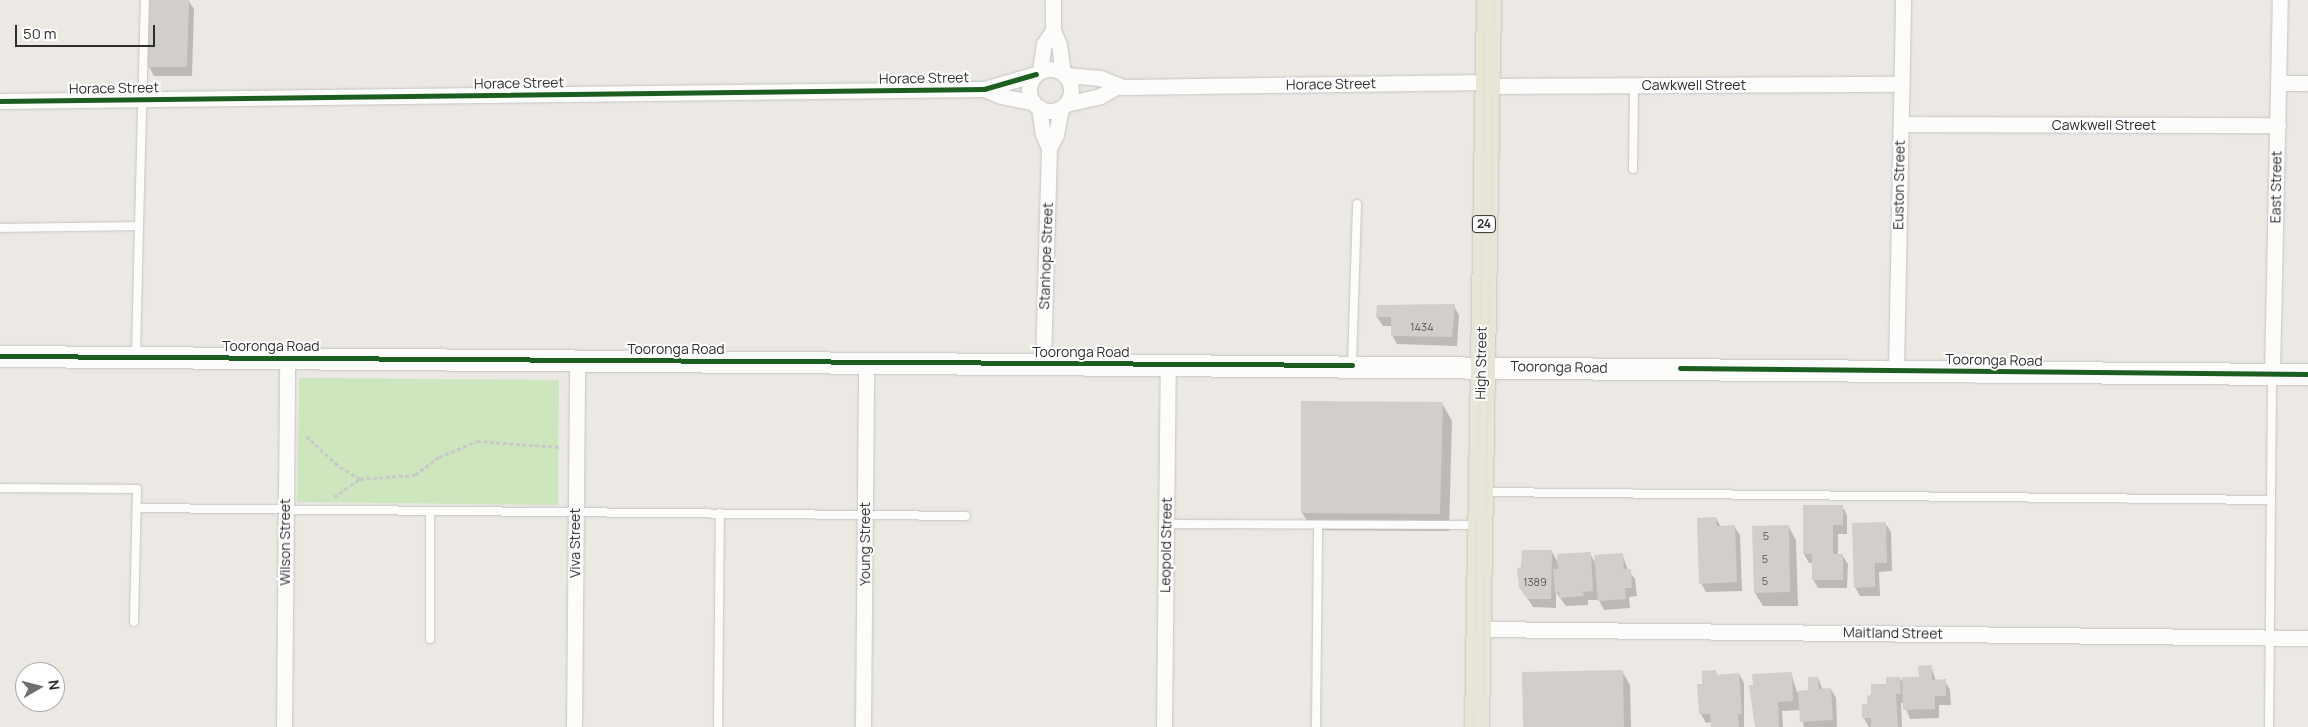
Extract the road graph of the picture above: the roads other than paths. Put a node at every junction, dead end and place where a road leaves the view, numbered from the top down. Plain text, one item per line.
1 (145, 0) edge
2 (1053, 0) edge
3 (1489, 0) edge
4 (1903, 0) edge
5 (2280, 0) edge
6 (1053, 30) junction
7 (1038, 72) junction
8 (1064, 74) junction
9 (2279, 83) junction
10 (2308, 83) edge
11 (1487, 84) junction
12 (1901, 84) junction
13 (1634, 85) junction
14 (1116, 87) junction
15 (984, 89) junction
16 (143, 99) junction
17 (0, 101) edge
18 (1036, 105) junction
19 (1063, 106) junction
20 (1901, 124) junction
21 (2278, 125) junction
22 (1049, 148) junction
23 (1633, 169) dead end
24 (1357, 204) dead end
25 (139, 226) junction
26 (0, 228) edge
27 (0, 356) edge
28 (136, 356) junction
29 (287, 357) junction
30 (577, 359) junction
31 (866, 362) junction
32 (1043, 363) junction
33 (1168, 364) junction
34 (1352, 366) junction
35 (1481, 366) junction
36 (1896, 370) junction
37 (2272, 374) junction
38 (2308, 374) edge
39 (0, 488) edge
40 (1480, 492) junction
41 (2271, 500) junction
42 (137, 508) junction
43 (286, 510) junction
44 (430, 511) junction
45 (576, 512) junction
46 (720, 513) junction
47 (865, 515) junction
48 (966, 516) dead end
49 (1166, 524) junction
50 (1480, 525) junction
51 (1318, 526) junction
52 (134, 622) dead end
53 (1478, 629) junction
54 (2270, 637) junction
55 (2308, 638) edge
56 (430, 639) dead end
57 (284, 727) edge
58 (574, 727) edge
59 (718, 727) edge
60 (863, 727) edge
61 (1164, 727) edge
62 (1316, 727) edge
63 (1477, 727) edge
64 (2269, 727) edge

1 - 16 lane
2 - 6 street
3 - 11 main road, High Street / 24
4 - 12 street, Euston Street
5 - 9 street, East Street
6 - 7 street
6 - 8 street
7 - 8 street
7 - 15 street, Horace Street
7 - 18 street
8 - 14 street, Horace Street
8 - 19 street
9 - 10 street
9 - 21 street, East Street
11 - 13 street, Cawkwell Street
11 - 14 street, Horace Street
11 - 35 main road, High Street / 24
12 - 13 street, Cawkwell Street
12 - 20 street, Euston Street
13 - 23 lane
14 - 19 street, Horace Street
15 - 16 street, Horace Street
15 - 18 street, Horace Street
16 - 17 street, Horace Street
16 - 25 lane
18 - 19 street
18 - 22 street, Stanhope Street
19 - 22 street, Stanhope Street
20 - 21 street, Cawkwell Street
20 - 36 street, Euston Street
21 - 37 street, East Street
22 - 32 street, Stanhope Street
24 - 34 lane
25 - 26 lane
25 - 28 lane
27 - 28 main road, Tooronga Road
28 - 29 main road, Tooronga Road
29 - 30 main road, Tooronga Road
29 - 43 street, Wilson Street
30 - 31 main road, Tooronga Road
30 - 45 street, Viva Street
31 - 32 main road, Tooronga Road
31 - 47 street, Young Street
32 - 33 main road, Tooronga Road
33 - 34 main road, Tooronga Road
33 - 49 street, Leopold Street
34 - 35 main road, Tooronga Road
35 - 36 main road, Tooronga Road
35 - 40 main road, High Street / 24
36 - 37 main road, Tooronga Road
37 - 38 main road, Tooronga Road
37 - 41 lane
39 - 42 lane
40 - 41 lane
40 - 50 main road, High Street / 24
41 - 54 lane
42 - 43 lane
42 - 52 lane
43 - 44 lane
43 - 57 street, Wilson Street
44 - 45 lane
44 - 56 lane
45 - 46 lane
45 - 58 street, Viva Street
46 - 47 lane
46 - 59 lane
47 - 48 lane
47 - 60 street, Young Street
49 - 51 lane
49 - 61 street, Leopold Street
50 - 51 lane
50 - 53 main road, High Street / 24
51 - 62 lane
53 - 54 street, Maitland Street
53 - 63 main road, High Street / 24
54 - 55 street, Maitland Street
54 - 64 lane

